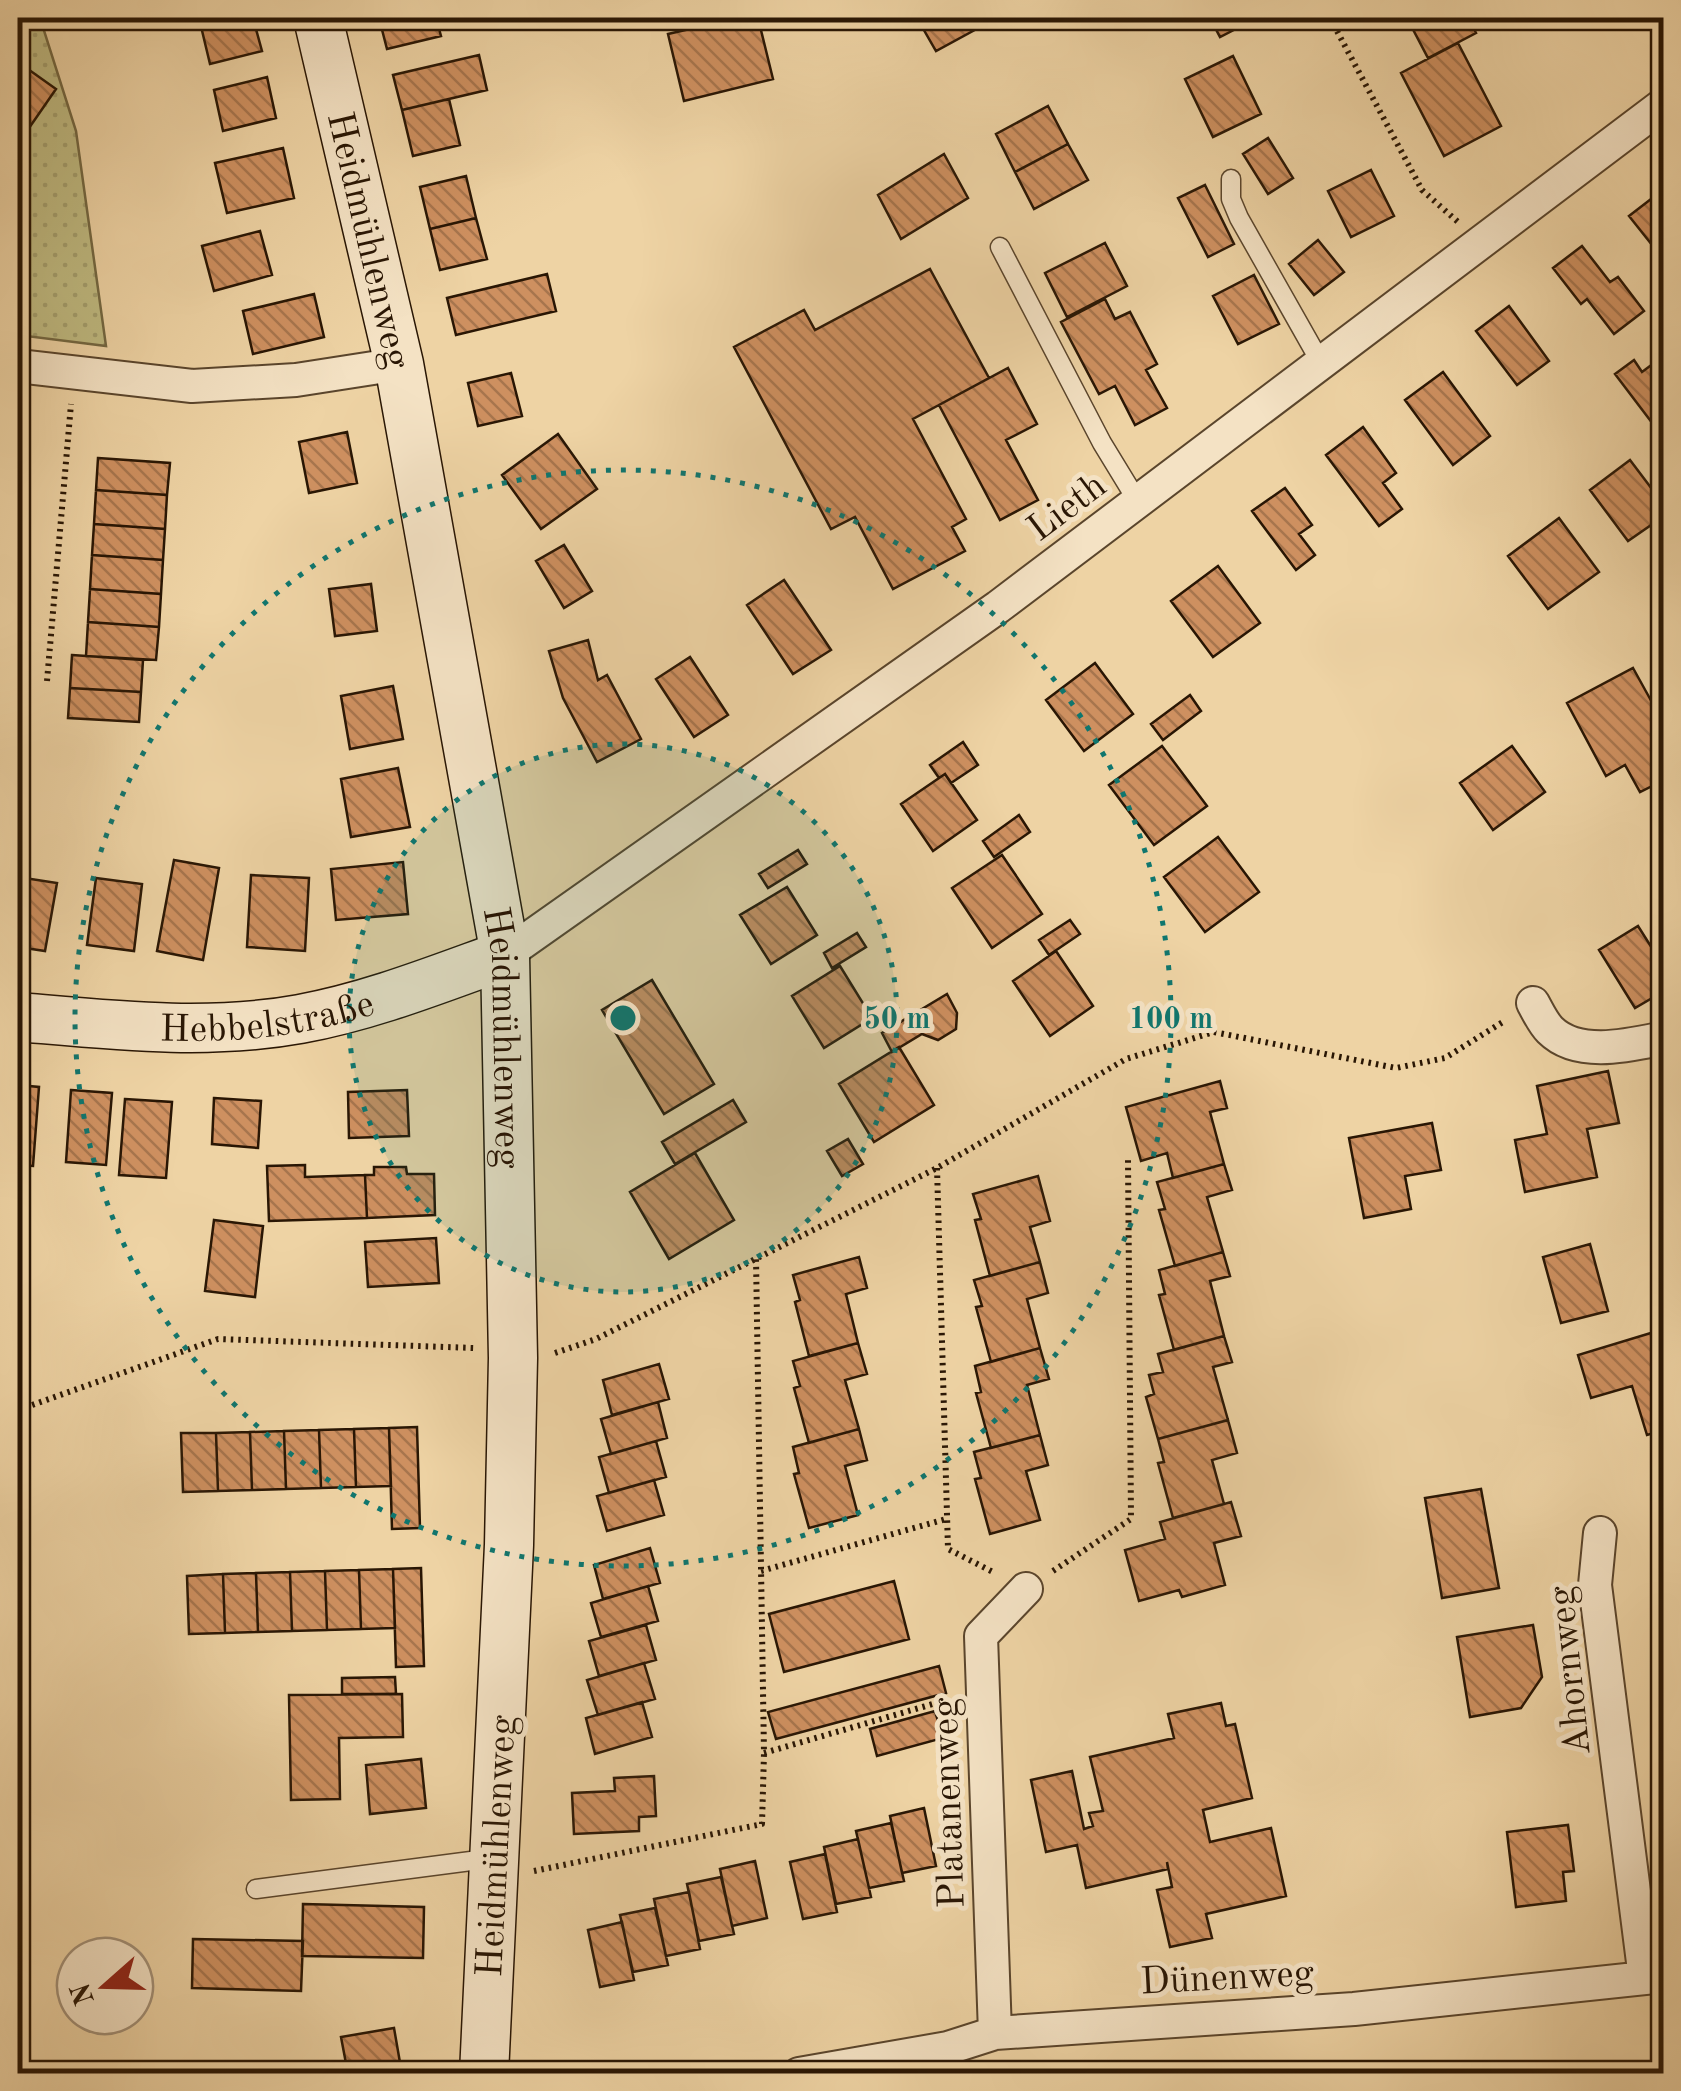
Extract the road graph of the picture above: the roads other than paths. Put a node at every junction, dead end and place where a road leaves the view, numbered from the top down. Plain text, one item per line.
1 (318, 18) edge
2 (1664, 104) edge
3 (1231, 179) dead end
4 (1000, 247) dead end
5 (1321, 363) junction
6 (399, 364) junction
7 (18, 366) edge
8 (1138, 502) junction
9 (505, 955) junction
10 (1532, 1004) road end
11 (18, 1016) edge
12 (1664, 1038) edge
13 (1600, 1533) dead end
14 (1026, 1589) road end
15 (494, 1869) junction
16 (256, 1889) dead end
17 (1654, 1977) edge
18 (995, 2033) junction
19 (947, 2061) edge
20 (484, 2074) edge
21 (799, 2074) edge

1 - 6 street, Heidmühlenweg
2 - 5 street, Lieth
3 - 5 lane
4 - 8 lane
5 - 8 street, Lieth
6 - 7 street
6 - 9 street, Heidmühlenweg
8 - 9 street, Lieth
9 - 11 street, Hebbelstraße
9 - 15 street, Heidmühlenweg
10 - 12 street
13 - 17 street, Ahornweg
14 - 18 street, Platanenweg
15 - 16 lane
15 - 20 street, Heidmühlenweg
17 - 18 street, Dünenweg
18 - 19 street, Dünenweg
19 - 21 street, Dünenweg

